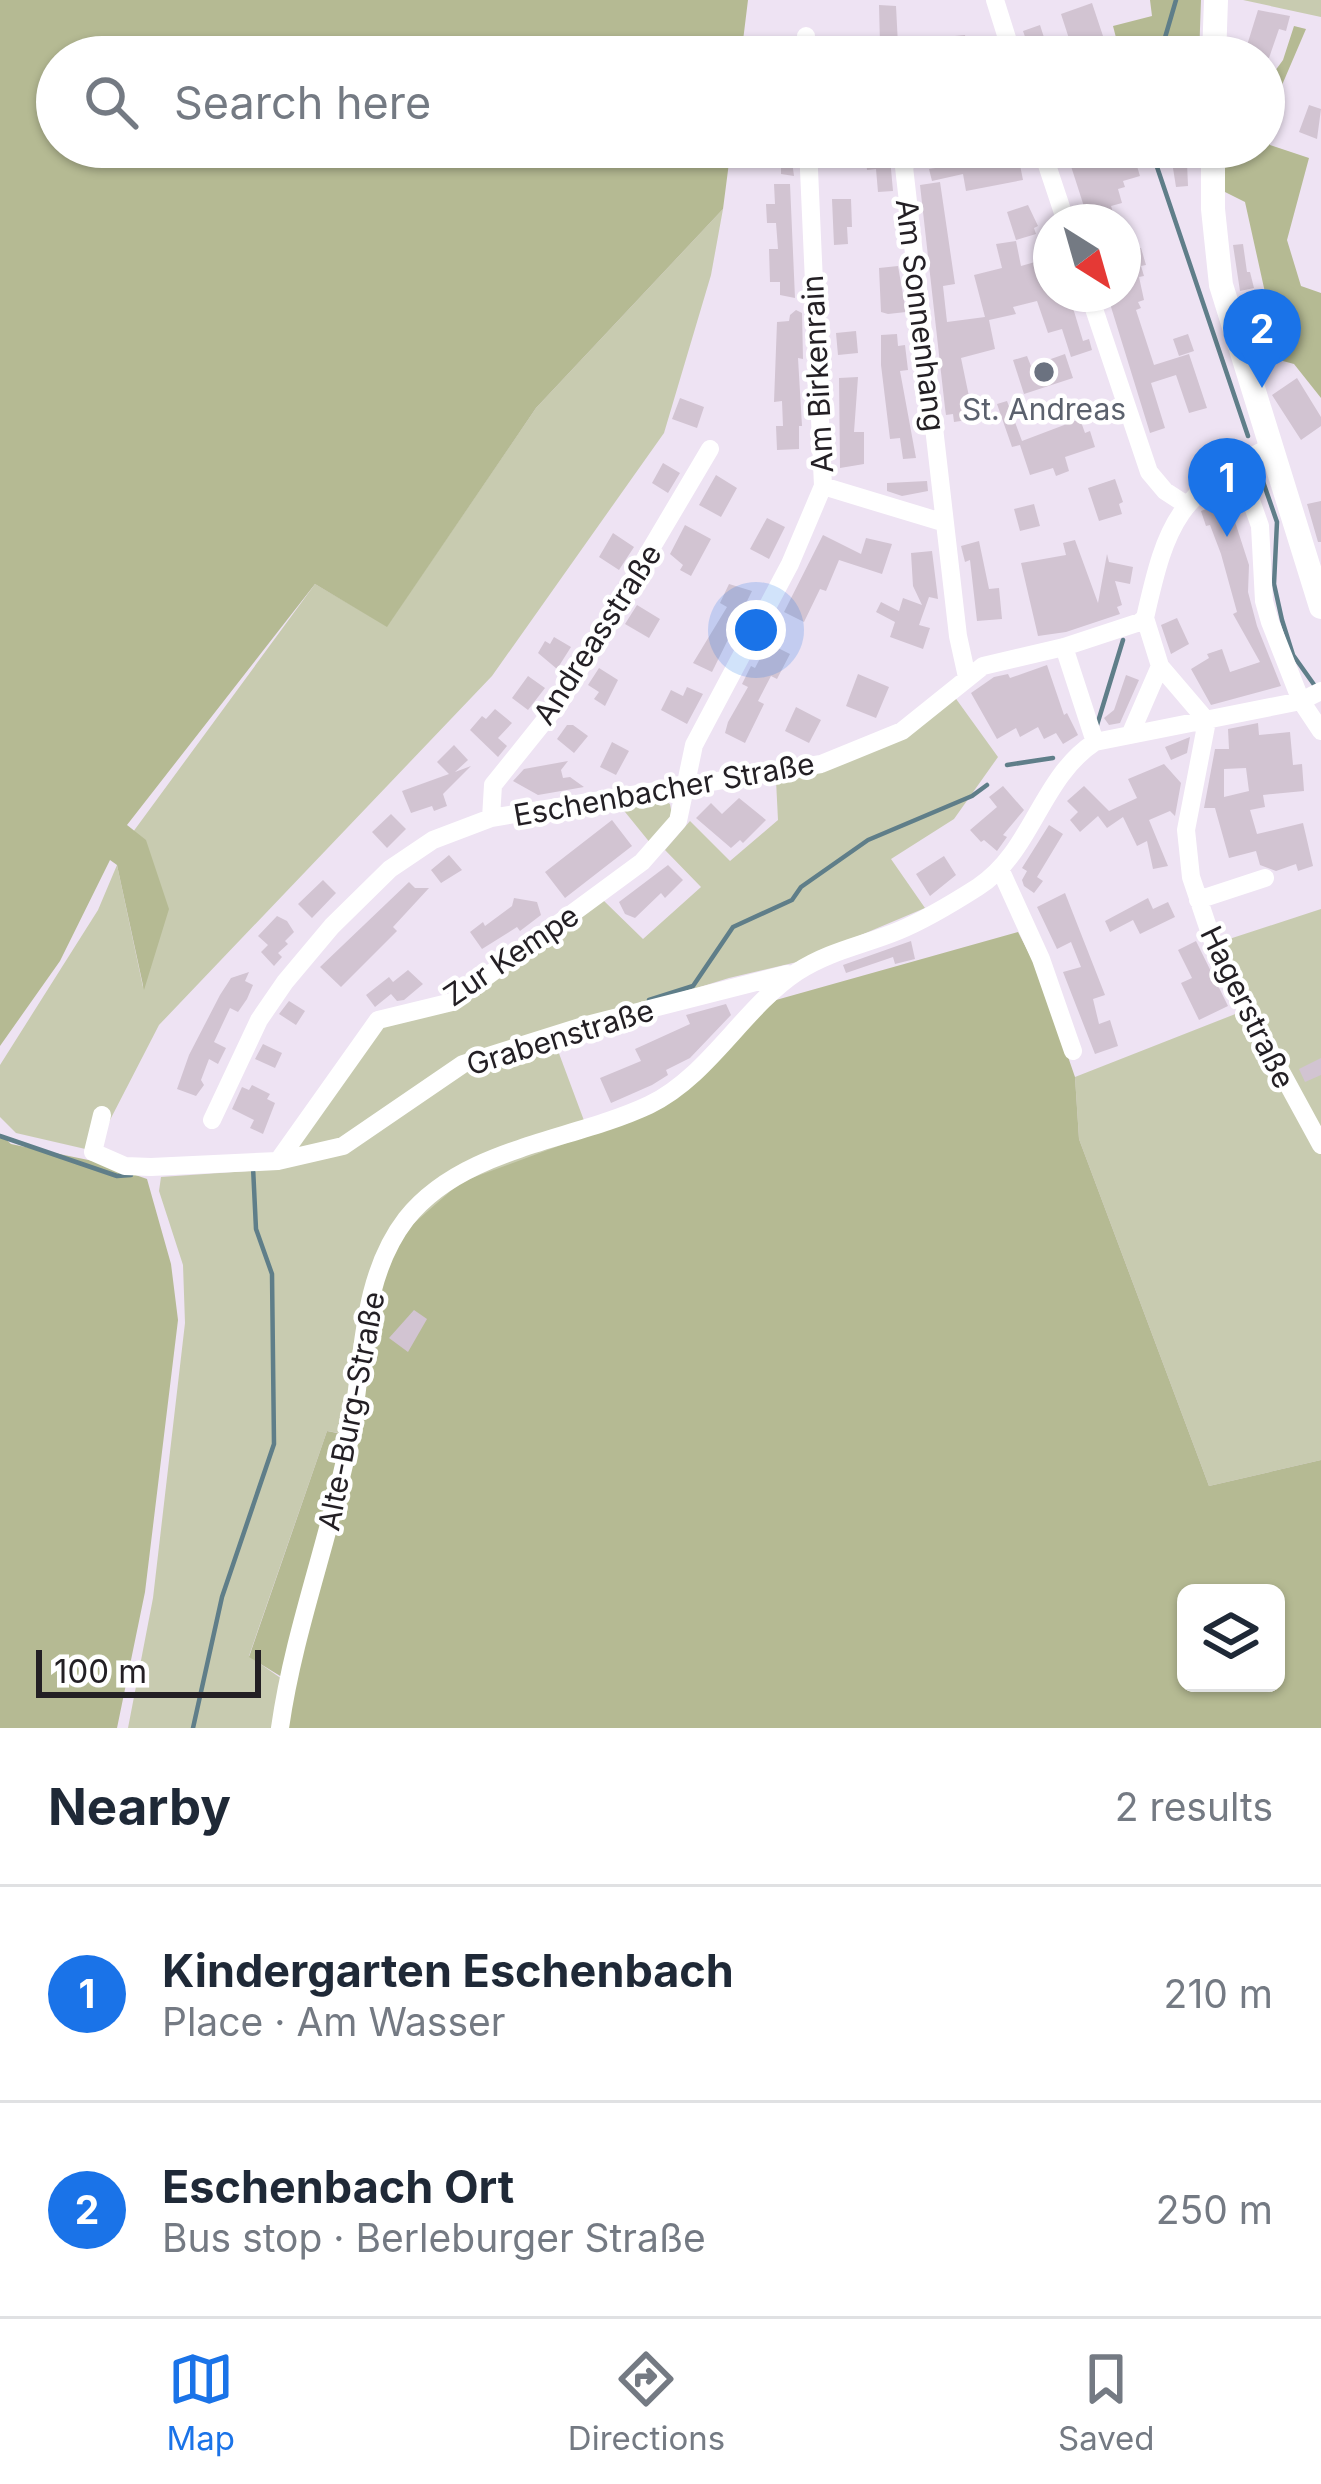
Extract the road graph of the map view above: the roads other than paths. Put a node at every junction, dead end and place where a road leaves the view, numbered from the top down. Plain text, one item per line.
1 (995, 0) edge
2 (1216, 0) edge
3 (1006, 36) edge
4 (1215, 36) edge
5 (809, 168) edge
6 (904, 168) edge
7 (1048, 168) edge
8 (1213, 168) edge
9 (1060, 204) edge
10 (1095, 312) edge
11 (1270, 447) junction
12 (710, 449) dead end
13 (1238, 464) junction
14 (823, 486) junction
15 (1185, 504) junction
16 (945, 523) junction
17 (1321, 607) edge
18 (1145, 618) junction
19 (1064, 647) junction
20 (1160, 666) junction
21 (968, 677) junction
22 (1311, 696) edge
23 (1207, 721) junction
24 (1321, 730) edge
25 (1130, 735) junction
26 (1095, 742) junction
27 (686, 786) junction
28 (491, 818) junction
29 (1001, 871) junction
30 (1265, 878) dead end
31 (1198, 900) junction
32 (802, 969) junction
33 (1073, 1051) dead end
34 (102, 1115) dead end
35 (212, 1120) dead end
36 (1321, 1145) edge
37 (278, 1161) junction
38 (280, 1728) edge

1 - 3 street
2 - 4 main road
5 - 14 street, Am Birkenrain
6 - 16 street, Am Sonnenhang
7 - 9 street
8 - 11 main road
10 - 15 street
11 - 13 street
11 - 17 main road
12 - 28 street, Andreasstraße
13 - 15 street
13 - 22 street
14 - 16 street
14 - 27 street, Am Birkenrain
15 - 18 street
16 - 21 street, Am Sonnenhang
18 - 19 street, Eschenbacher Straße
18 - 20 street
19 - 21 street, Eschenbacher Straße
19 - 26 street
20 - 23 street
20 - 25 street
21 - 27 street, Eschenbacher Straße
22 - 23 street
22 - 24 street
23 - 25 street
23 - 31 street, Hagerstraße
25 - 26 street
26 - 29 street, Alte-Burg-Straße
27 - 28 street, Eschenbacher Straße
27 - 37 street, Zur Kempe
28 - 35 street, Eschenbacher Straße
29 - 32 street, Alte-Burg-Straße
29 - 33 street
30 - 31 street
31 - 36 street, Hagerstraße
32 - 37 street, Grabenstraße
32 - 38 street, Alte-Burg-Straße
34 - 37 street, Grabenstraße

